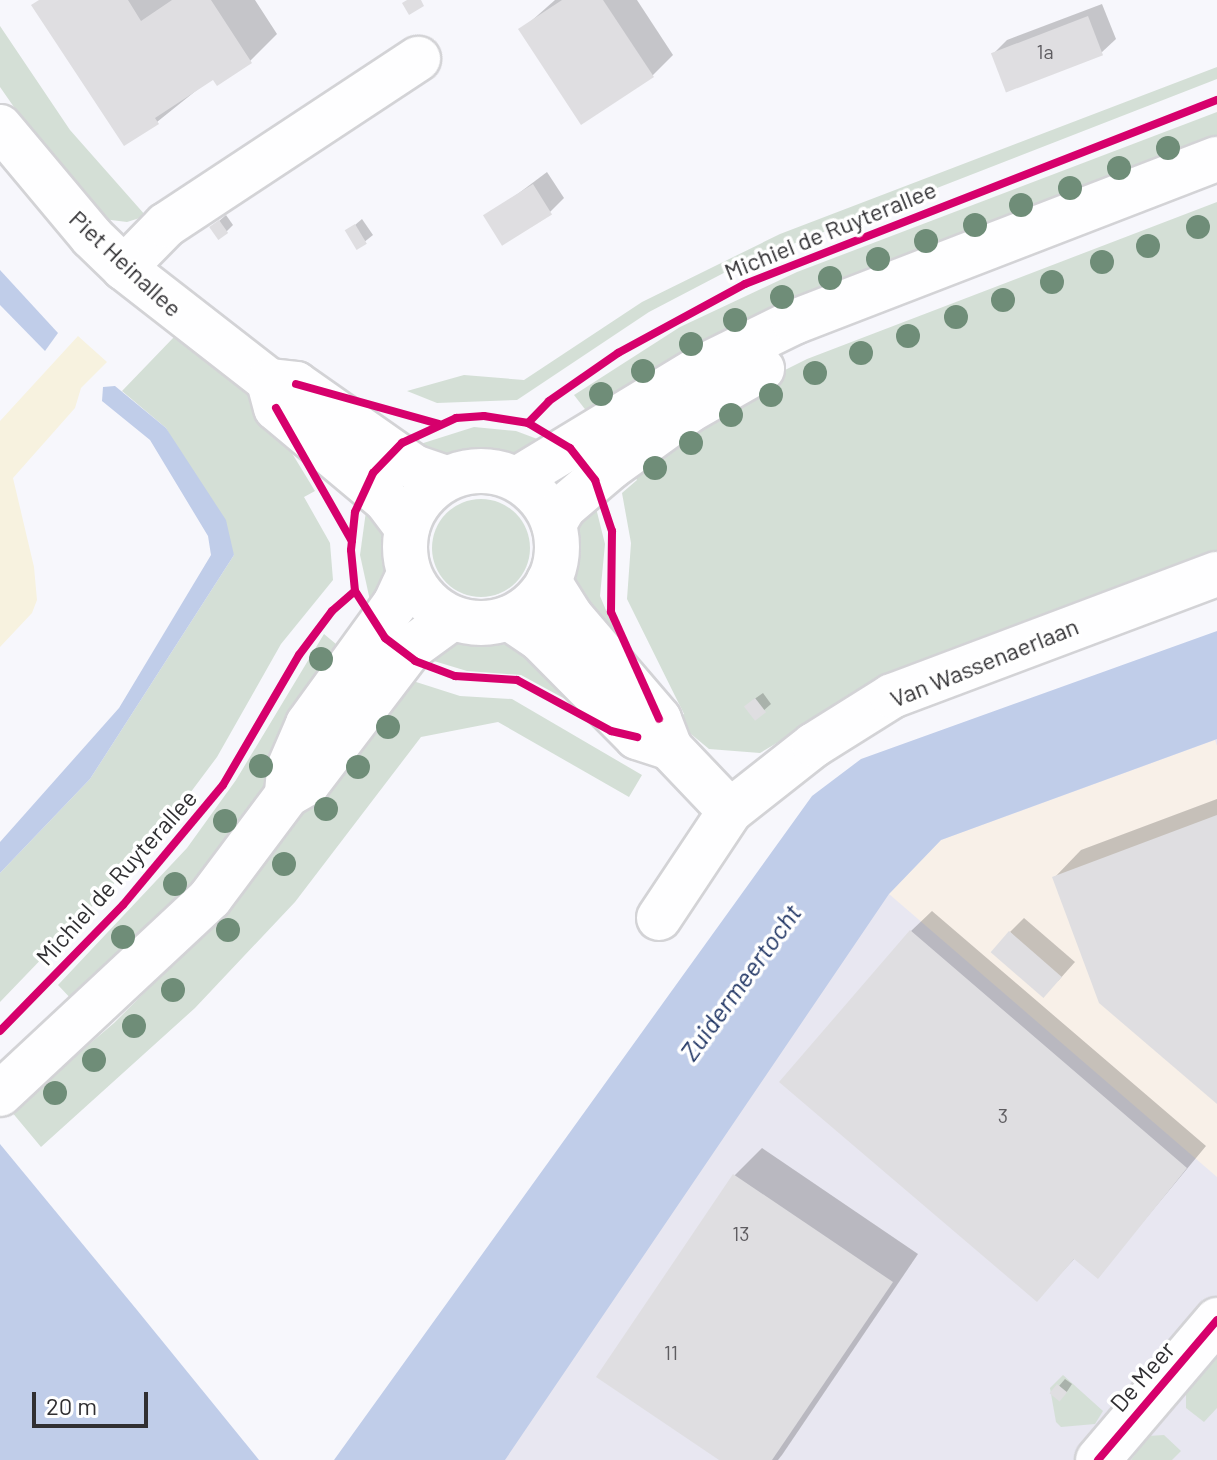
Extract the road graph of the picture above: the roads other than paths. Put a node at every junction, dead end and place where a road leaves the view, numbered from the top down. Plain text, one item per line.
1 (418, 59) dead end
2 (0, 127) edge
3 (1217, 159) edge
4 (1217, 192) edge
5 (124, 268) junction
6 (269, 381) junction
7 (446, 478) junction
8 (517, 479) junction
9 (554, 524) junction
10 (407, 528) junction
11 (409, 574) junction
12 (1217, 574) edge
13 (549, 581) junction
14 (452, 618) junction
15 (509, 618) junction
16 (670, 748) junction
17 (287, 795) junction
18 (730, 811) junction
19 (659, 918) dead end
20 (0, 1094) edge
21 (1217, 1320) edge
22 (1098, 1460) edge

1 - 5 main road
2 - 5 main road, Piet Heinallee
3 - 8 main road
4 - 9 main road
5 - 6 main road, Piet Heinallee
6 - 7 main road, Piet Heinallee
6 - 10 main road, Piet Heinallee
7 - 8 main road
7 - 10 main road
8 - 9 main road
9 - 13 main road
10 - 11 main road
11 - 14 main road
11 - 17 main road
12 - 18 main road, Van Wassenaerlaan
13 - 15 main road
13 - 16 main road
14 - 15 main road
14 - 17 main road
15 - 16 main road
16 - 18 main road
17 - 20 main road
18 - 19 main road, Van Wassenaerlaan
21 - 22 main road, De Meer

